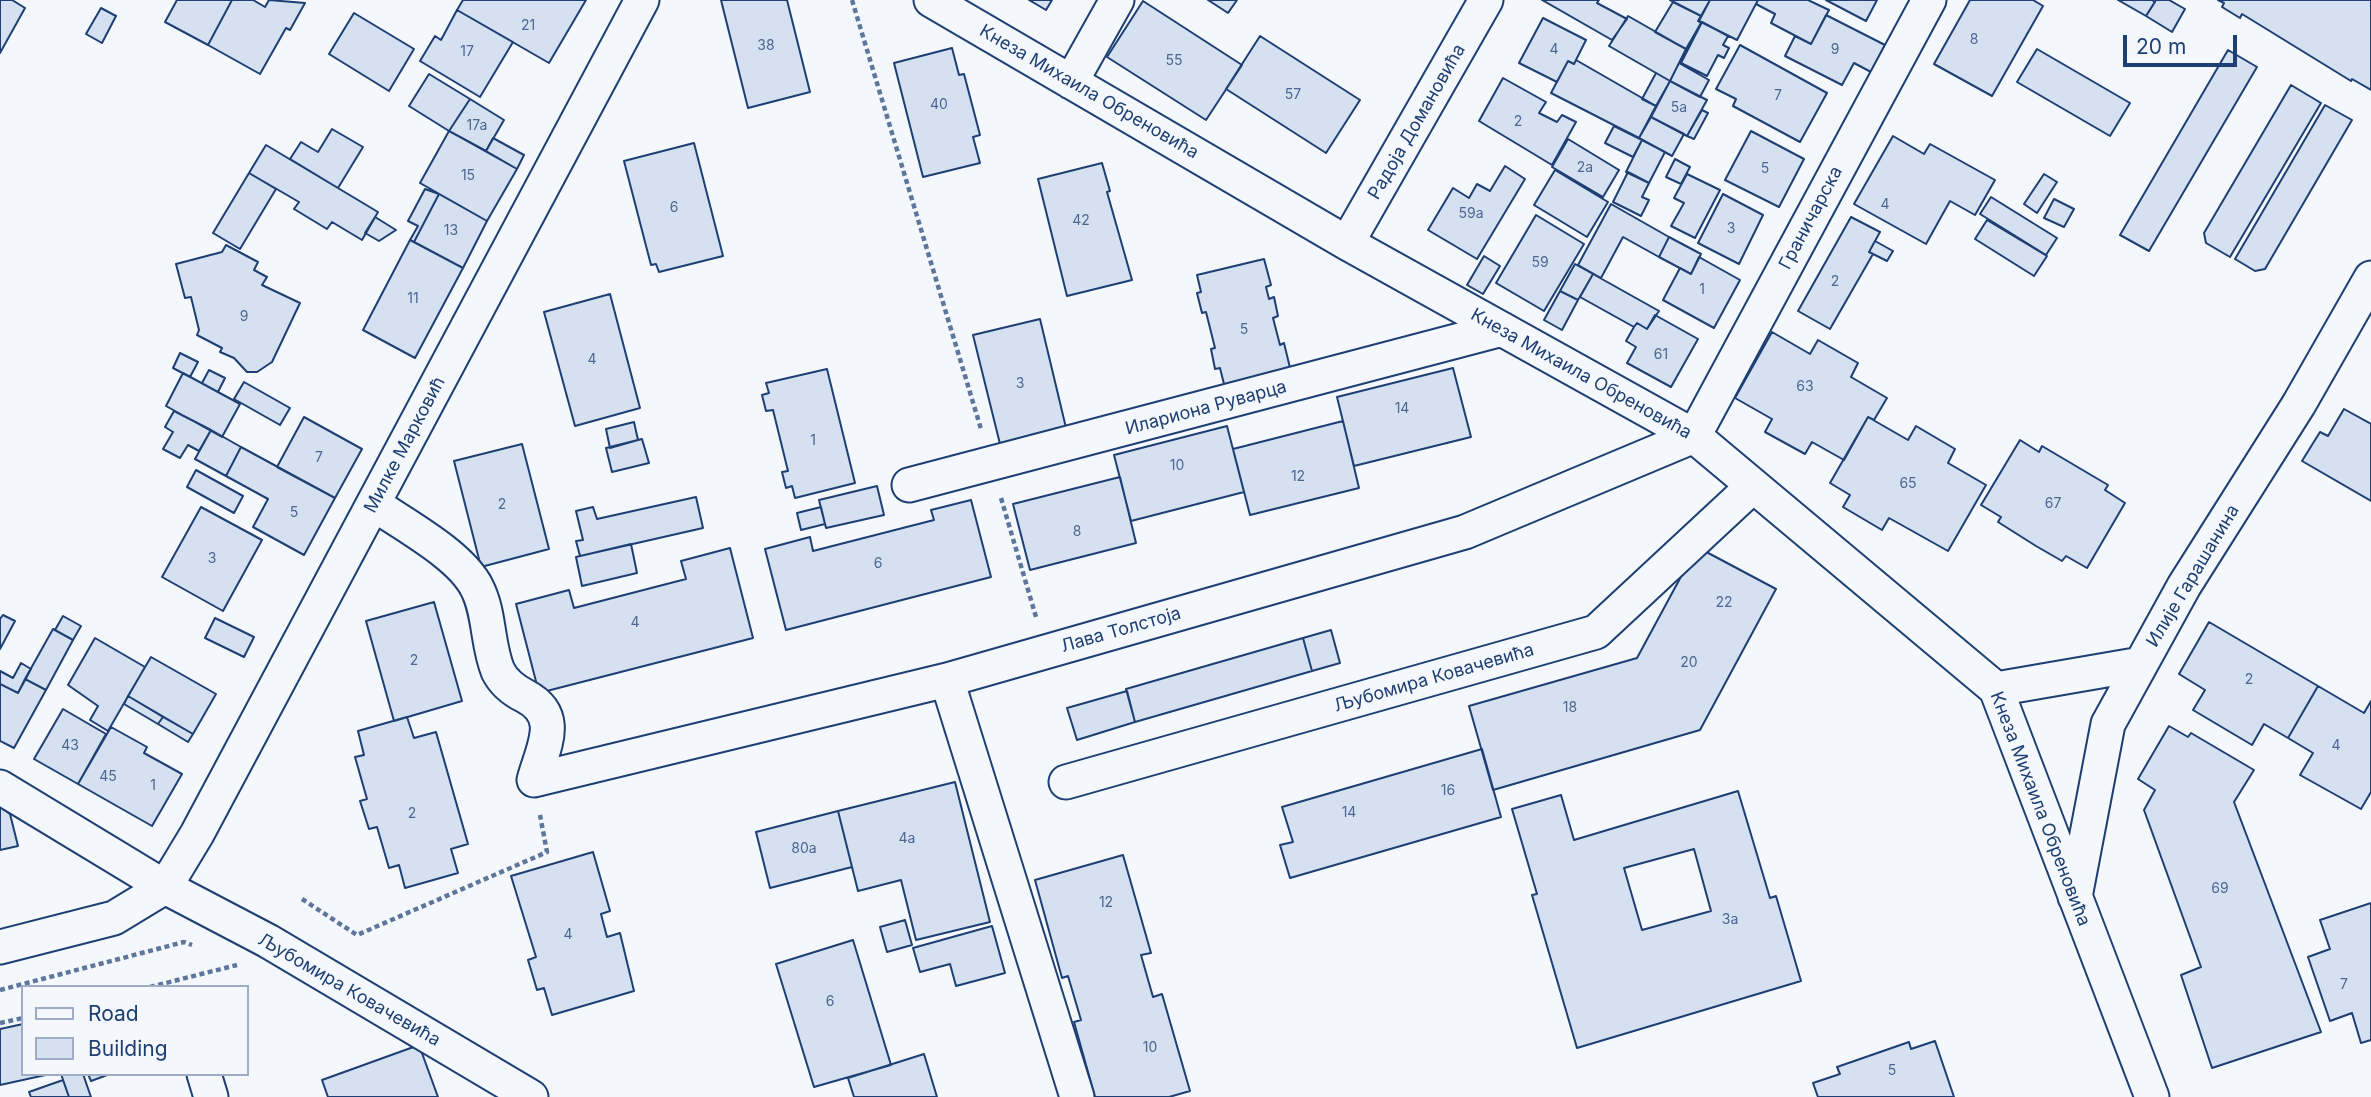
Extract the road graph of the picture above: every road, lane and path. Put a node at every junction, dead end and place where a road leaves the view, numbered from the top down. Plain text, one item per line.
1 (642, 0) edge
2 (852, 0) edge
3 (931, 0) edge
4 (1117, 0) edge
5 (1486, 0) edge
6 (1928, 0) edge
7 (1071, 82) junction
8 (1347, 243) junction
9 (2371, 278) edge
10 (1502, 330) junction
11 (1694, 436) junction
12 (991, 465) junction
13 (909, 485) dead end
14 (1753, 486) junction
15 (374, 504) junction
16 (1047, 652) junction
17 (2141, 664) junction
18 (947, 680) junction
19 (1996, 689) junction
20 (534, 780) junction
21 (1066, 782) dead end
22 (0, 787) edge
23 (165, 887) junction
24 (2075, 897) junction
25 (302, 899) dead end
26 (195, 946) dead end
27 (0, 947) edge
28 (227, 960) dead end
29 (176, 984) edge
30 (0, 990) edge
31 (21, 1018) edge
32 (0, 1023) edge
33 (205, 1076) edge
34 (211, 1097) edge
35 (531, 1097) edge
36 (1077, 1097) edge
37 (2152, 1097) edge

1 - 15 street, Милке Марковић
2 - 12 path
3 - 7 street, Кнеза Михаила Обреновића
4 - 7 street
5 - 8 street, Радоја Домановића
6 - 11 street, Граничарска
7 - 8 street, Кнеза Михаила Обреновића
8 - 10 street, Кнеза Михаила Обреновића
9 - 17 street, Илије Гарашанина
10 - 11 street, Кнеза Михаила Обреновића
10 - 12 street, Илариона Руварца
11 - 14 street, Кнеза Михаила Обреновића
11 - 16 street, Лава Толстоја
12 - 13 street, Илариона Руварца
12 - 16 path
14 - 19 street, Кнеза Михаила Обреновића
14 - 21 street, Љубомира Ковачевића
15 - 20 street
15 - 23 street, Милке Марковић
16 - 18 street, Лава Толстоја
17 - 19 street
17 - 24 street, Илије Гарашанина
18 - 20 street, Лава Толстоја
18 - 36 street
19 - 24 street, Кнеза Михаила Обреновића
20 - 25 path
22 - 23 street, Љубомира Ковачевића
23 - 27 street
23 - 35 street, Љубомира Ковачевића
24 - 37 street, Кнеза Михаила Обреновића
26 - 30 path
28 - 29 path
31 - 32 path
33 - 34 street

